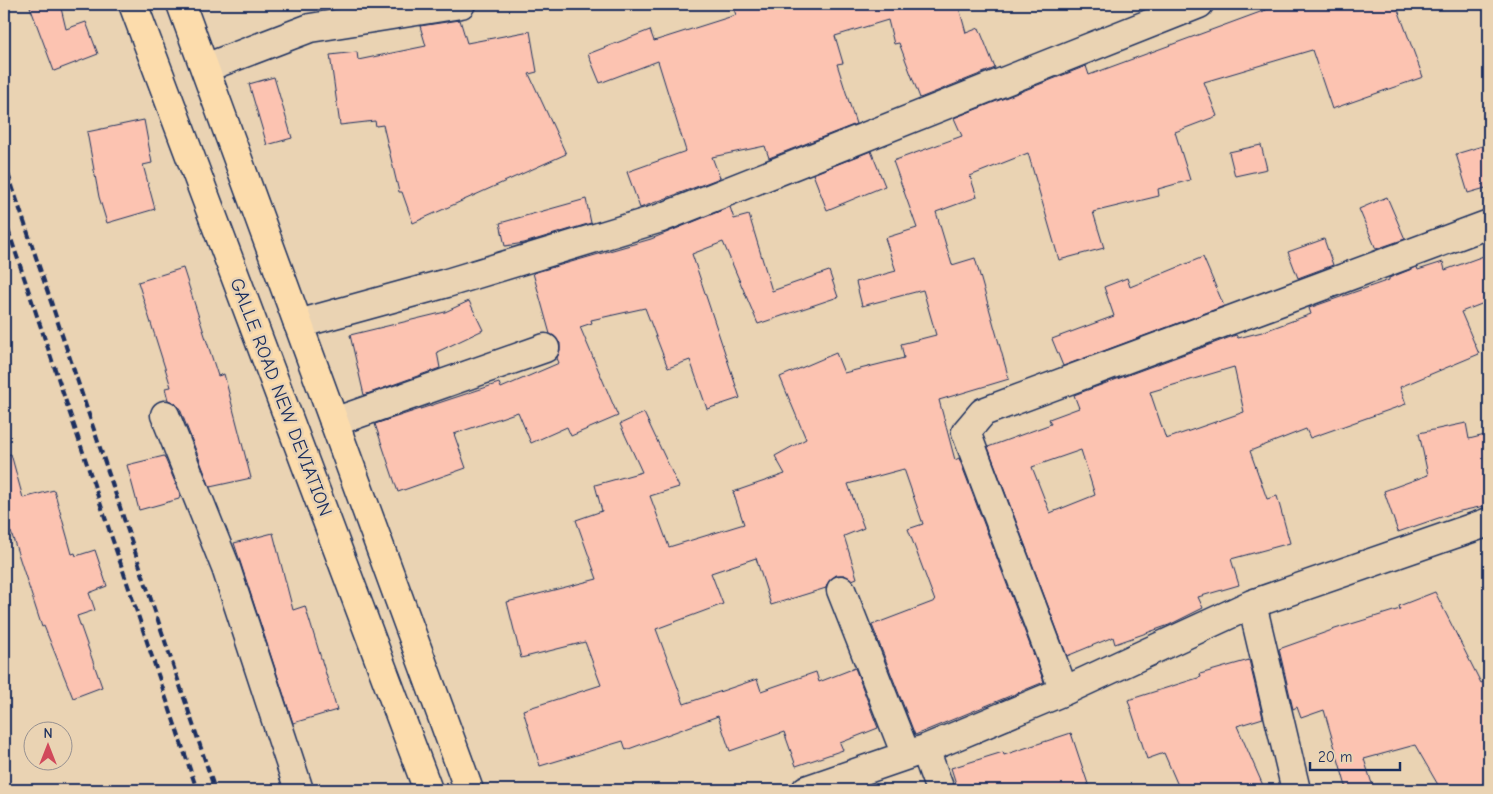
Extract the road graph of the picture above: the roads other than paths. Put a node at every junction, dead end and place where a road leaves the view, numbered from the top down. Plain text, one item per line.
1 (133, 4) edge
2 (181, 4) edge
3 (461, 4) edge
4 (1199, 4) edge
5 (205, 68) junction
6 (1489, 224) edge
7 (298, 324) junction
8 (545, 348) dead end
9 (165, 415) dead end
10 (334, 422) junction
11 (1489, 522) edge
12 (841, 590) dead end
13 (1252, 604) junction
14 (1064, 691) junction
15 (915, 752) junction
16 (299, 790) edge
17 (428, 790) edge
18 (469, 790) edge
19 (806, 790) edge
20 (940, 790) edge
21 (1296, 790) edge

1 - 17 main road, GALLE ROAD NEW DEVIATION
2 - 5 main road, GALLE ROAD NEW DEVIATION
3 - 5 street
4 - 7 street
5 - 7 main road, GALLE ROAD NEW DEVIATION
6 - 14 street
7 - 10 main road, GALLE ROAD NEW DEVIATION
8 - 10 street
9 - 16 street
10 - 18 main road, GALLE ROAD NEW DEVIATION
11 - 13 street
12 - 15 street
13 - 14 street
13 - 21 street
14 - 15 street
15 - 19 street
15 - 20 street

